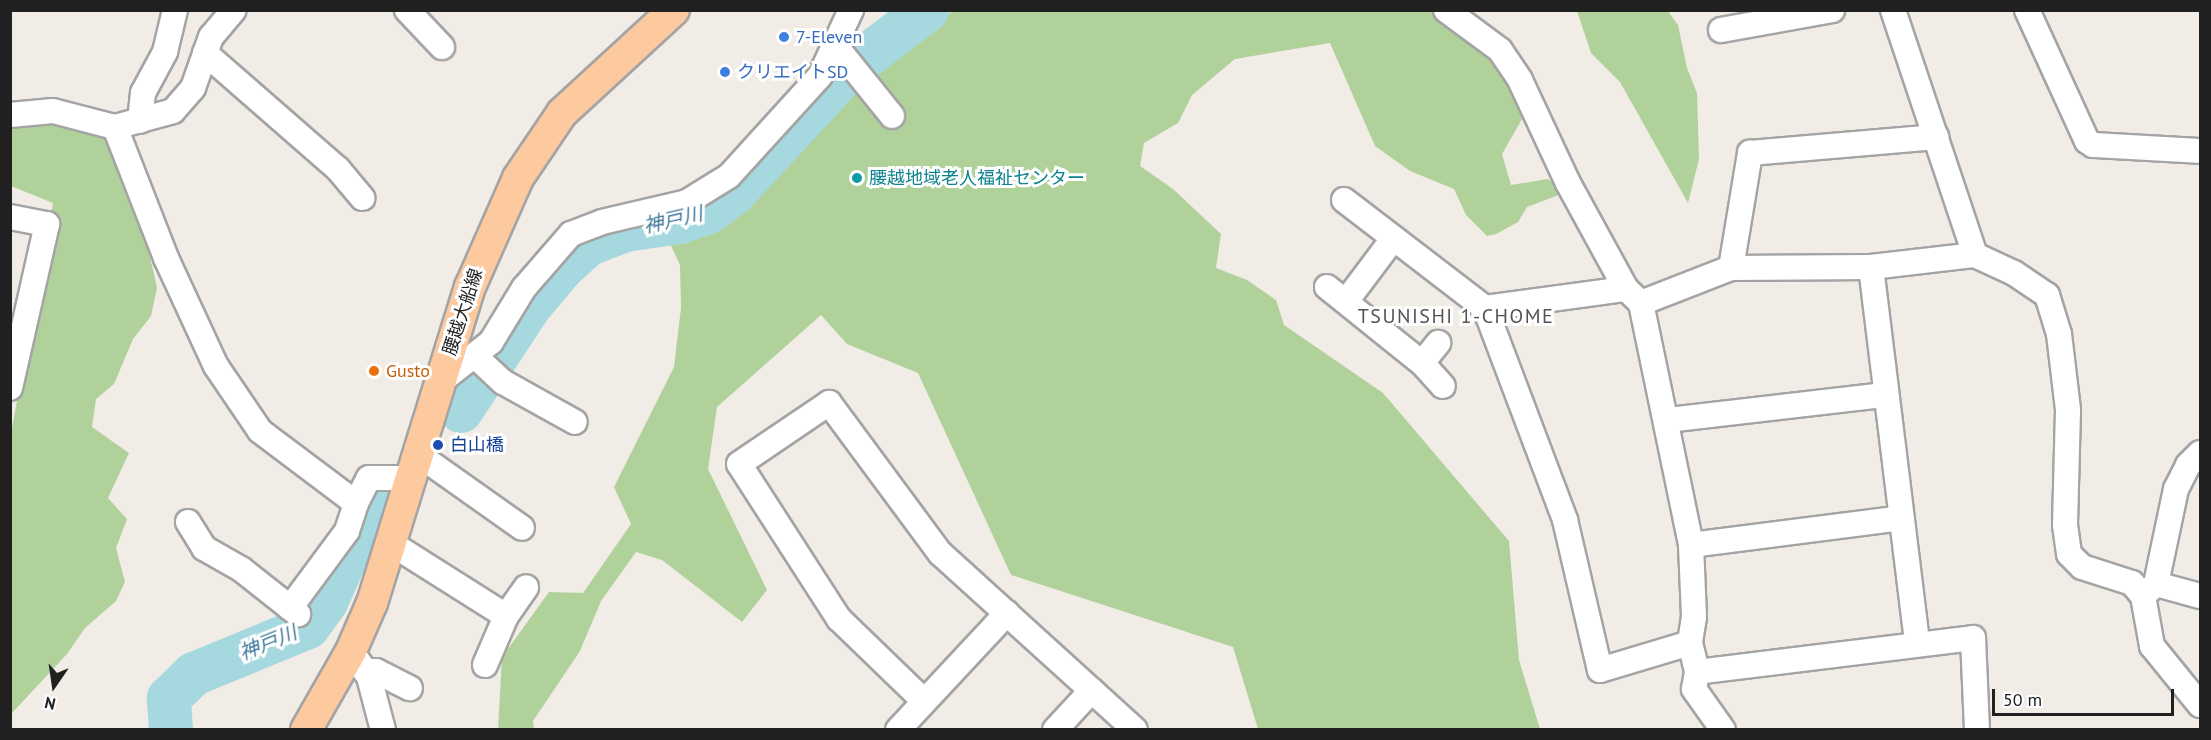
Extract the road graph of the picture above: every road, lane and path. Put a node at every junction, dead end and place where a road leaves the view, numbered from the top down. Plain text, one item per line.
1 (175, 10) edge
2 (234, 10) edge
3 (407, 10) edge
4 (675, 10) edge
5 (851, 10) edge
6 (1446, 10) edge
7 (1832, 10) edge
8 (1893, 10) edge
9 (2027, 10) edge
10 (1721, 30) dead end
11 (442, 47) dead end
12 (840, 52) junction
13 (205, 53) junction
14 (10, 114) edge
15 (892, 116) dead end
16 (140, 121) junction
17 (115, 127) junction
18 (1936, 137) junction
19 (2200, 151) edge
20 (362, 198) dead end
21 (1344, 200) dead end
22 (10, 217) edge
23 (1393, 239) junction
24 (1975, 255) junction
25 (1871, 267) junction
26 (1731, 268) junction
27 (1634, 296) junction
28 (1485, 309) junction
29 (1438, 343) dead end
30 (15, 347) edge
31 (479, 360) junction
32 (1422, 363) junction
33 (440, 382) junction
34 (1443, 386) dead end
35 (10, 388) edge
36 (1884, 395) junction
37 (1668, 420) junction
38 (575, 422) dead end
39 (2200, 453) edge
40 (415, 467) junction
41 (356, 503) junction
42 (1901, 518) junction
43 (188, 522) dead end
44 (522, 528) dead end
45 (392, 544) junction
46 (1691, 545) junction
47 (526, 587) dead end
48 (2150, 590) junction
49 (2200, 596) edge
50 (1007, 613) junction
51 (506, 616) junction
52 (1917, 642) junction
53 (1690, 643) junction
54 (358, 661) junction
55 (485, 665) dead end
56 (1697, 672) junction
57 (410, 688) dead end
58 (1092, 690) junction
59 (924, 701) junction
60 (2200, 705) edge
61 (306, 729) edge
62 (383, 729) edge
63 (898, 729) edge
64 (1055, 729) edge
65 (1136, 729) edge
66 (1723, 729) edge
67 (1977, 729) edge

1 - 16 street
2 - 13 street
3 - 11 street
4 - 33 main road, 腰越大船線
5 - 12 street
6 - 27 street
7 - 10 street
8 - 18 street
9 - 19 street
12 - 15 street
12 - 31 street
13 - 16 street
13 - 20 street
14 - 17 street
16 - 17 street
17 - 41 street
18 - 24 street
18 - 26 street
21 - 23 street
22 - 30 street
23 - 28 street
23 - 32 street
24 - 25 street
24 - 48 street
25 - 26 street
25 - 36 street
26 - 27 street
27 - 28 street
27 - 37 street
28 - 53 street
29 - 32 street
30 - 35 street
31 - 33 street
31 - 38 street
32 - 34 street
33 - 40 main road, 腰越大船線
36 - 37 street
36 - 42 street
37 - 46 street
39 - 48 street
40 - 41 street
40 - 44 street
40 - 45 main road, 腰越大船線
41 - 43 street
42 - 46 street
42 - 52 street
45 - 51 street
45 - 54 main road, 腰越大船線
46 - 53 street
47 - 51 street
48 - 49 street
48 - 60 street
50 - 58 street
50 - 59 street
50 - 59 street
51 - 55 street
52 - 56 street
52 - 67 street
53 - 56 street
54 - 57 street
54 - 61 main road, 腰越大船線
54 - 62 street
56 - 66 street
58 - 64 street
58 - 65 street
59 - 63 street

